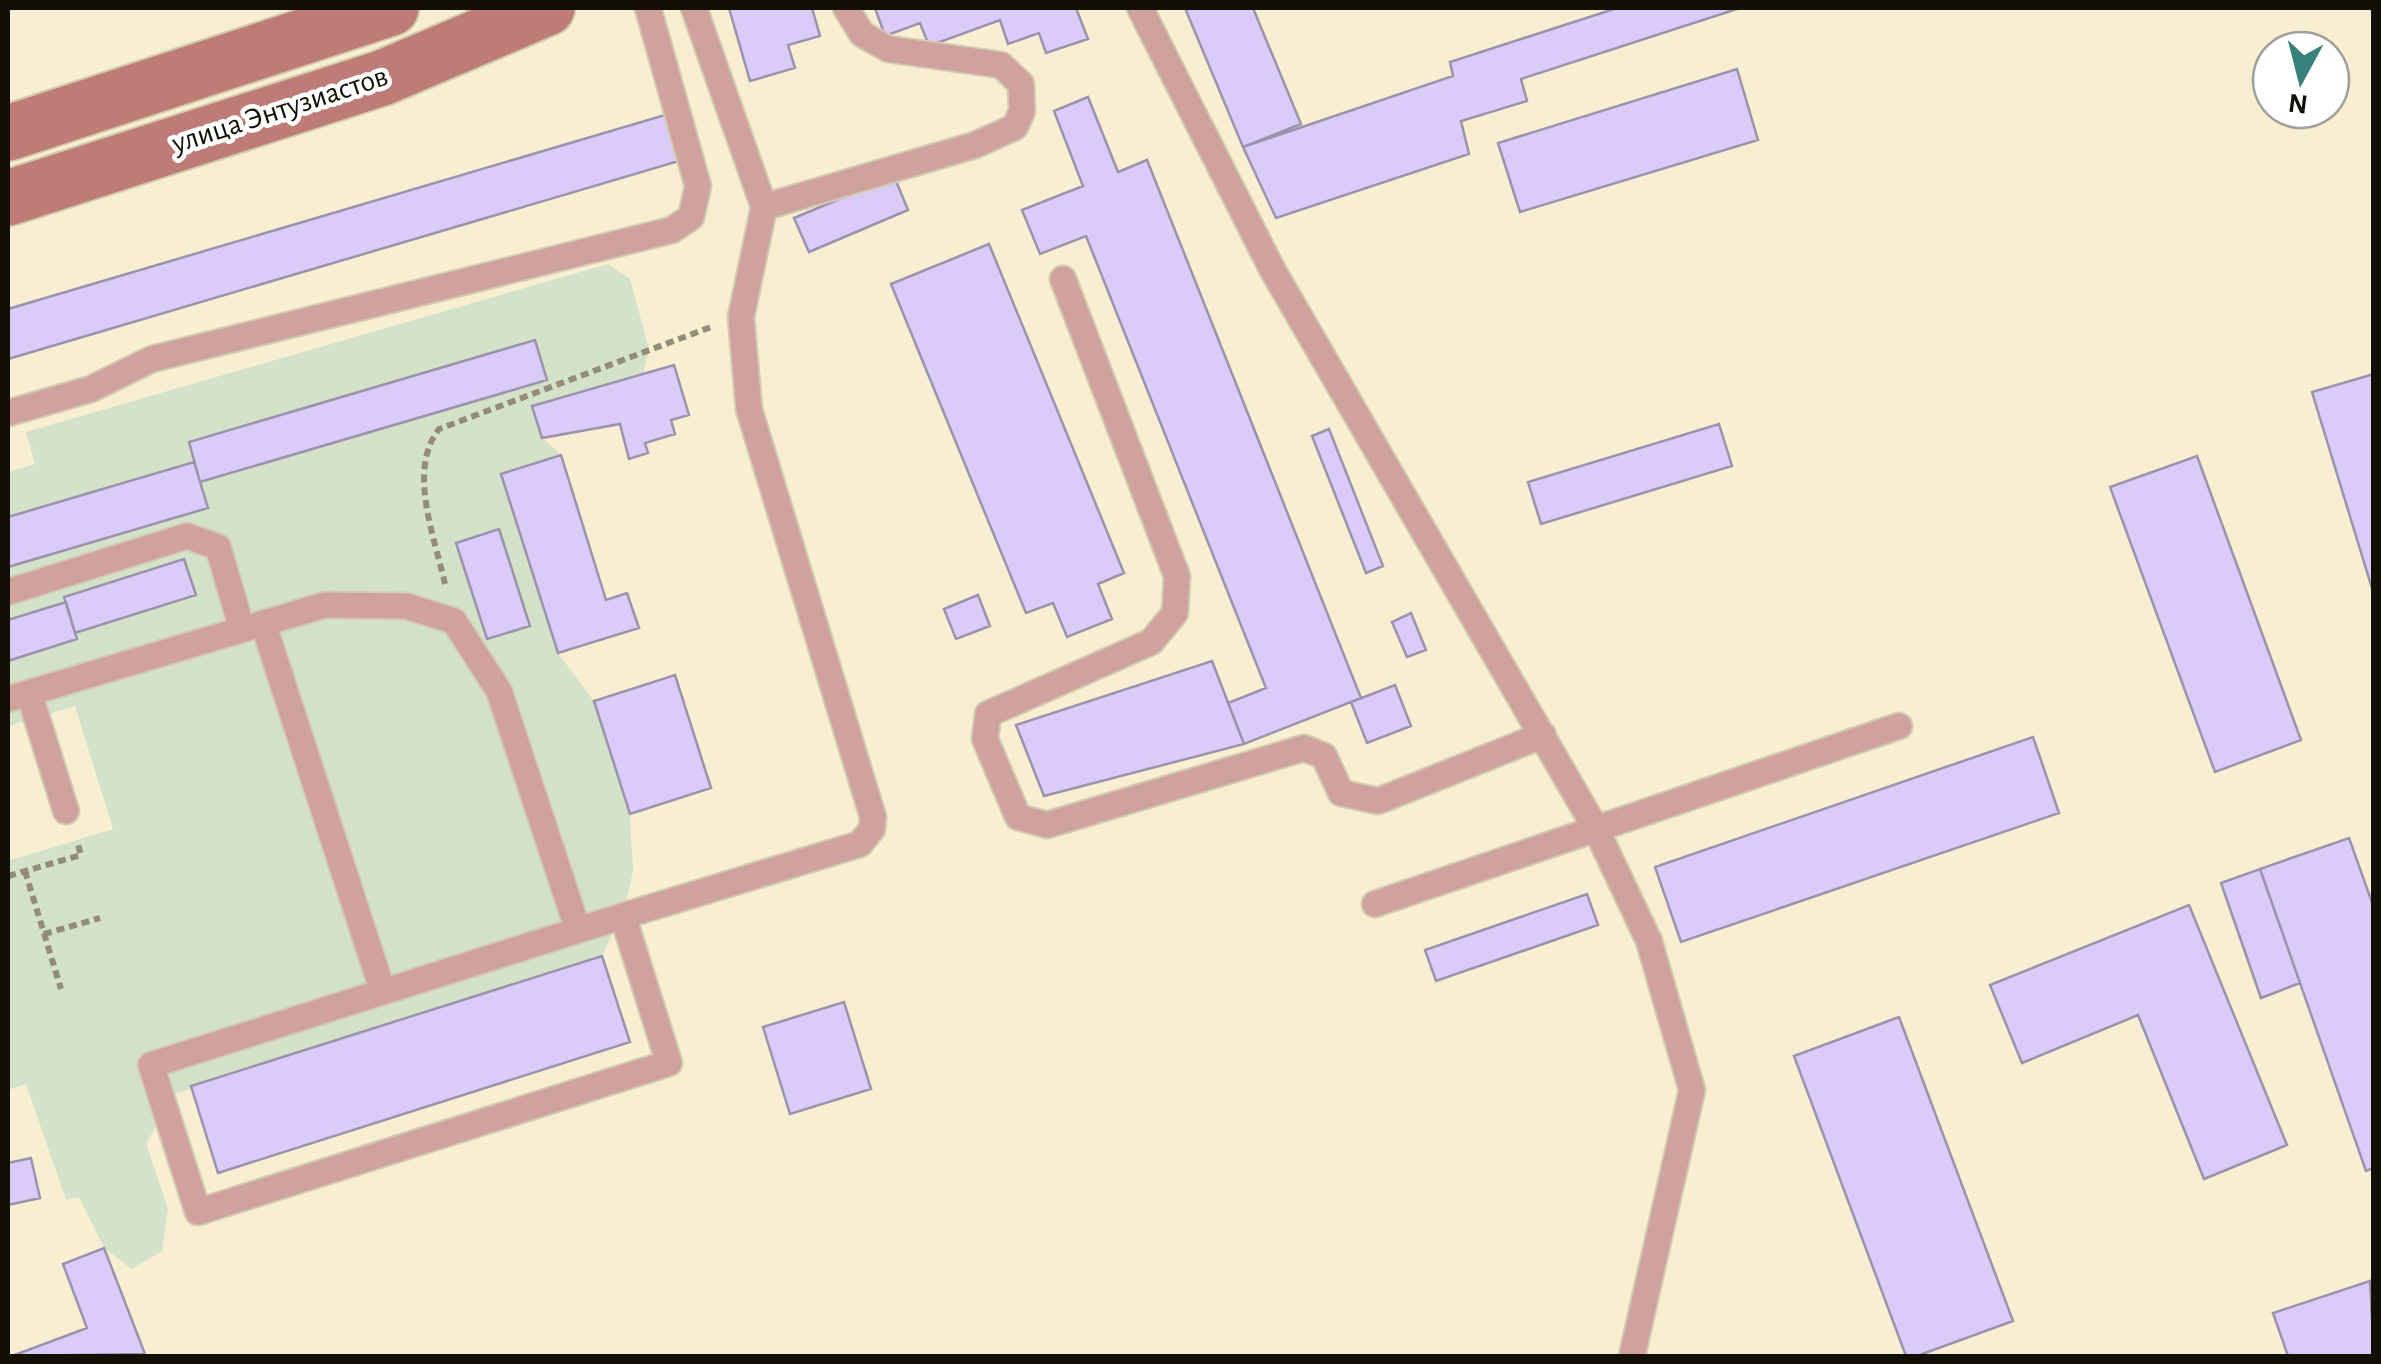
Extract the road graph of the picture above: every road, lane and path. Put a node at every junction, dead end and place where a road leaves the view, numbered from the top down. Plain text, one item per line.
1 (391, 8) edge
2 (547, 8) edge
3 (648, 8) edge
4 (694, 8) edge
5 (846, 8) edge
6 (1140, 8) edge
7 (8, 132) edge
8 (8, 198) edge
9 (764, 207) junction
10 (1062, 279) dead end
11 (741, 317) junction
12 (8, 413) edge
13 (8, 592) edge
14 (454, 621) junction
15 (253, 626) junction
16 (18, 696) edge
17 (1899, 726) dead end
18 (1543, 735) junction
19 (66, 811) dead end
20 (1596, 828) junction
21 (77, 841) dead end
22 (25, 871) junction
23 (8, 876) edge
24 (1375, 904) dead end
25 (623, 916) junction
26 (100, 918) dead end
27 (578, 930) junction
28 (44, 934) junction
29 (61, 989) dead end
30 (384, 992) junction
31 (1632, 1356) edge

1 - 7 main road, улица Энтузиастов
2 - 8 main road, улица Энтузиастов
3 - 12 lane
4 - 9 lane
5 - 9 lane
6 - 18 lane
9 - 11 lane
10 - 18 lane
11 - 14 path
11 - 25 lane
13 - 15 lane
14 - 15 lane
14 - 27 lane
15 - 16 lane
15 - 30 lane
16 - 19 lane
17 - 20 lane
18 - 20 lane
20 - 24 lane
20 - 31 lane
21 - 22 path
22 - 23 path
22 - 28 path
25 - 27 lane
25 - 30 lane
26 - 28 path
27 - 30 lane
28 - 29 path

